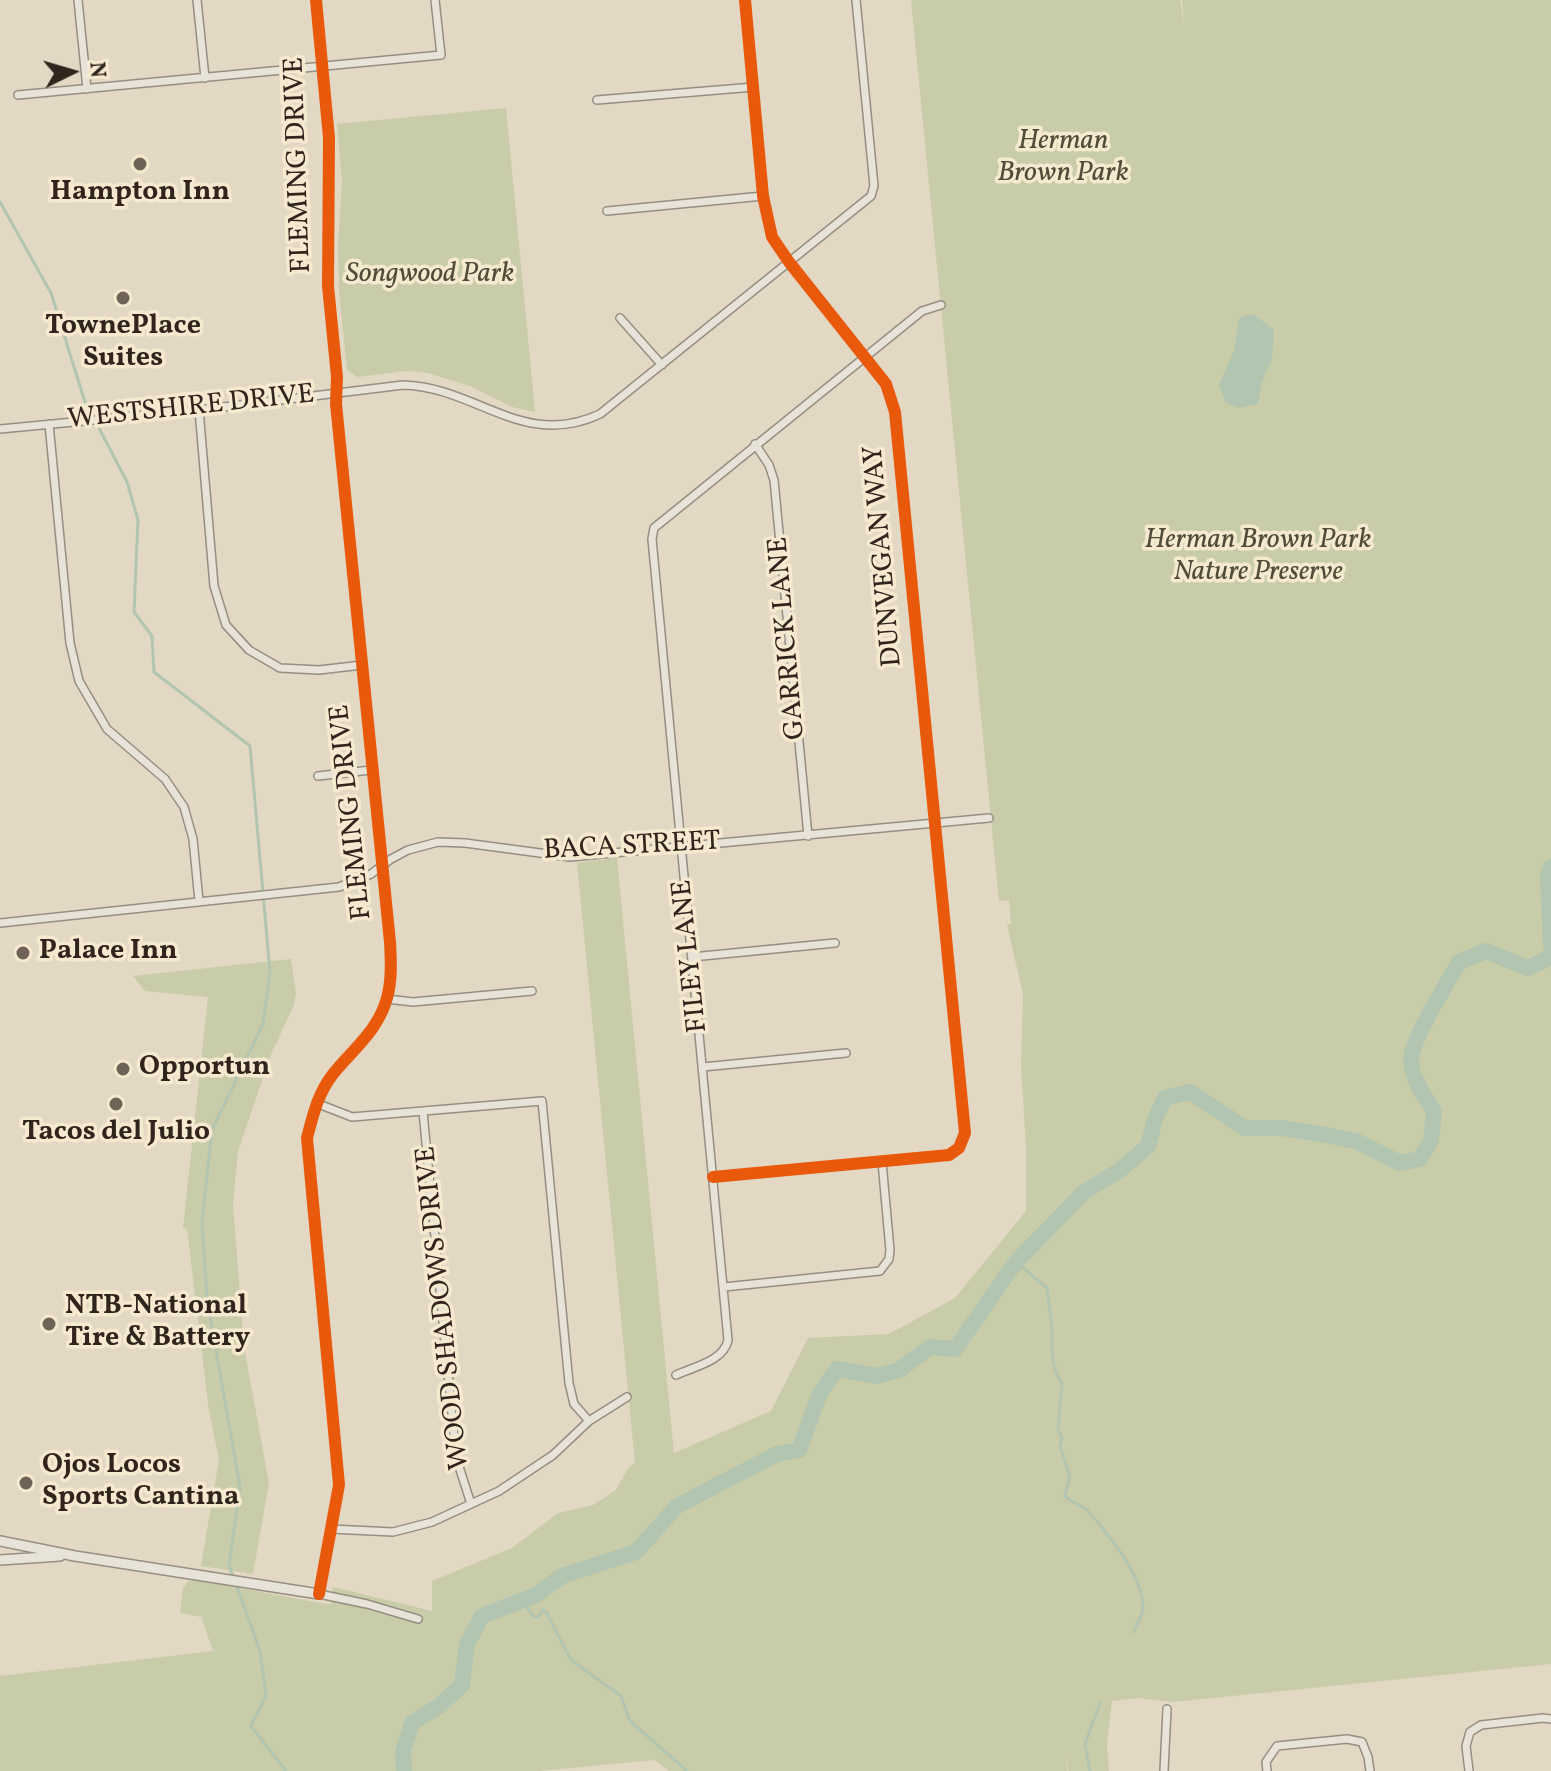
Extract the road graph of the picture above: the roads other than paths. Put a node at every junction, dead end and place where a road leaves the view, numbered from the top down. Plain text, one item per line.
1 (78, 0) edge
2 (197, 0) edge
3 (316, 0) edge
4 (435, 0) edge
5 (745, 0) edge
6 (856, 0) edge
7 (322, 67) junction
8 (205, 78) junction
9 (754, 87) junction
10 (87, 89) junction
11 (18, 95) dead end
12 (597, 100) dead end
13 (763, 196) junction
14 (607, 211) dead end
15 (789, 262) junction
16 (941, 305) dead end
17 (620, 318) dead end
18 (865, 356) junction
19 (662, 365) junction
20 (337, 392) junction
21 (199, 410) junction
22 (49, 424) junction
23 (0, 429) edge
24 (755, 444) junction
25 (362, 665) junction
26 (371, 770) junction
27 (318, 776) dead end
28 (989, 818) dead end
29 (935, 824) junction
30 (808, 836) junction
31 (682, 847) junction
32 (382, 866) junction
33 (199, 901) junction
34 (0, 923) edge
35 (835, 943) dead end
36 (692, 957) junction
37 (532, 991) dead end
38 (387, 999) junction
39 (846, 1053) dead end
40 (703, 1067) junction
41 (316, 1103) junction
42 (423, 1112) junction
43 (882, 1162) junction
44 (713, 1177) junction
45 (724, 1287) junction
46 (676, 1375) dead end
47 (627, 1397) dead end
48 (589, 1421) junction
49 (471, 1504) junction
50 (331, 1529) junction
51 (0, 1541) edge
52 (75, 1556) junction
53 (0, 1560) edge
54 (319, 1594) junction
55 (418, 1619) dead end
56 (1167, 1709) dead end
57 (1551, 1719) edge
58 (1164, 1771) edge
59 (1267, 1771) edge
60 (1370, 1771) edge
61 (1469, 1771) edge

1 - 10 street
2 - 8 street
3 - 7 street, FLEMING DRIVE
4 - 7 street
5 - 9 street, DUNVEGAN WAY
6 - 15 street, WESTSHIRE DRIVE
7 - 8 street
7 - 20 street, FLEMING DRIVE
8 - 10 street
9 - 12 street
9 - 13 street, DUNVEGAN WAY
10 - 11 street
13 - 14 street
13 - 15 street, DUNVEGAN WAY
15 - 18 street, DUNVEGAN WAY
15 - 19 street, WESTSHIRE DRIVE
16 - 18 street
17 - 19 street
18 - 24 street
18 - 29 street, DUNVEGAN WAY
19 - 20 street, WESTSHIRE DRIVE
20 - 21 street, WESTSHIRE DRIVE
20 - 25 street, FLEMING DRIVE
21 - 22 street, WESTSHIRE DRIVE
21 - 25 street
22 - 23 street, WESTSHIRE DRIVE
22 - 33 street
24 - 30 street, GARRICK LANE
24 - 31 street, FILEY LANE
25 - 26 street, FLEMING DRIVE
26 - 27 street
26 - 32 street, FLEMING DRIVE
28 - 29 street, BACA STREET
29 - 30 street, BACA STREET
29 - 43 street, DUNVEGAN WAY
30 - 31 street, BACA STREET
31 - 32 street, BACA STREET
31 - 36 street, FILEY LANE
32 - 33 street, BACA STREET
32 - 38 street, FLEMING DRIVE
33 - 34 street, BACA STREET
35 - 36 street
36 - 40 street, FILEY LANE
37 - 38 street
38 - 41 street, FLEMING DRIVE
39 - 40 street
40 - 44 street, FILEY LANE
41 - 42 street
41 - 50 street, FLEMING DRIVE
42 - 48 street
42 - 49 street, WOOD SHADOWS DRIVE
43 - 44 street
43 - 45 street
44 - 45 street, FILEY LANE
45 - 46 street, FILEY LANE
47 - 48 street
48 - 49 street
49 - 50 street
50 - 54 street, FLEMING DRIVE
51 - 52 street
52 - 53 street
52 - 54 street
54 - 55 street
56 - 58 street
57 - 61 street
59 - 60 street

